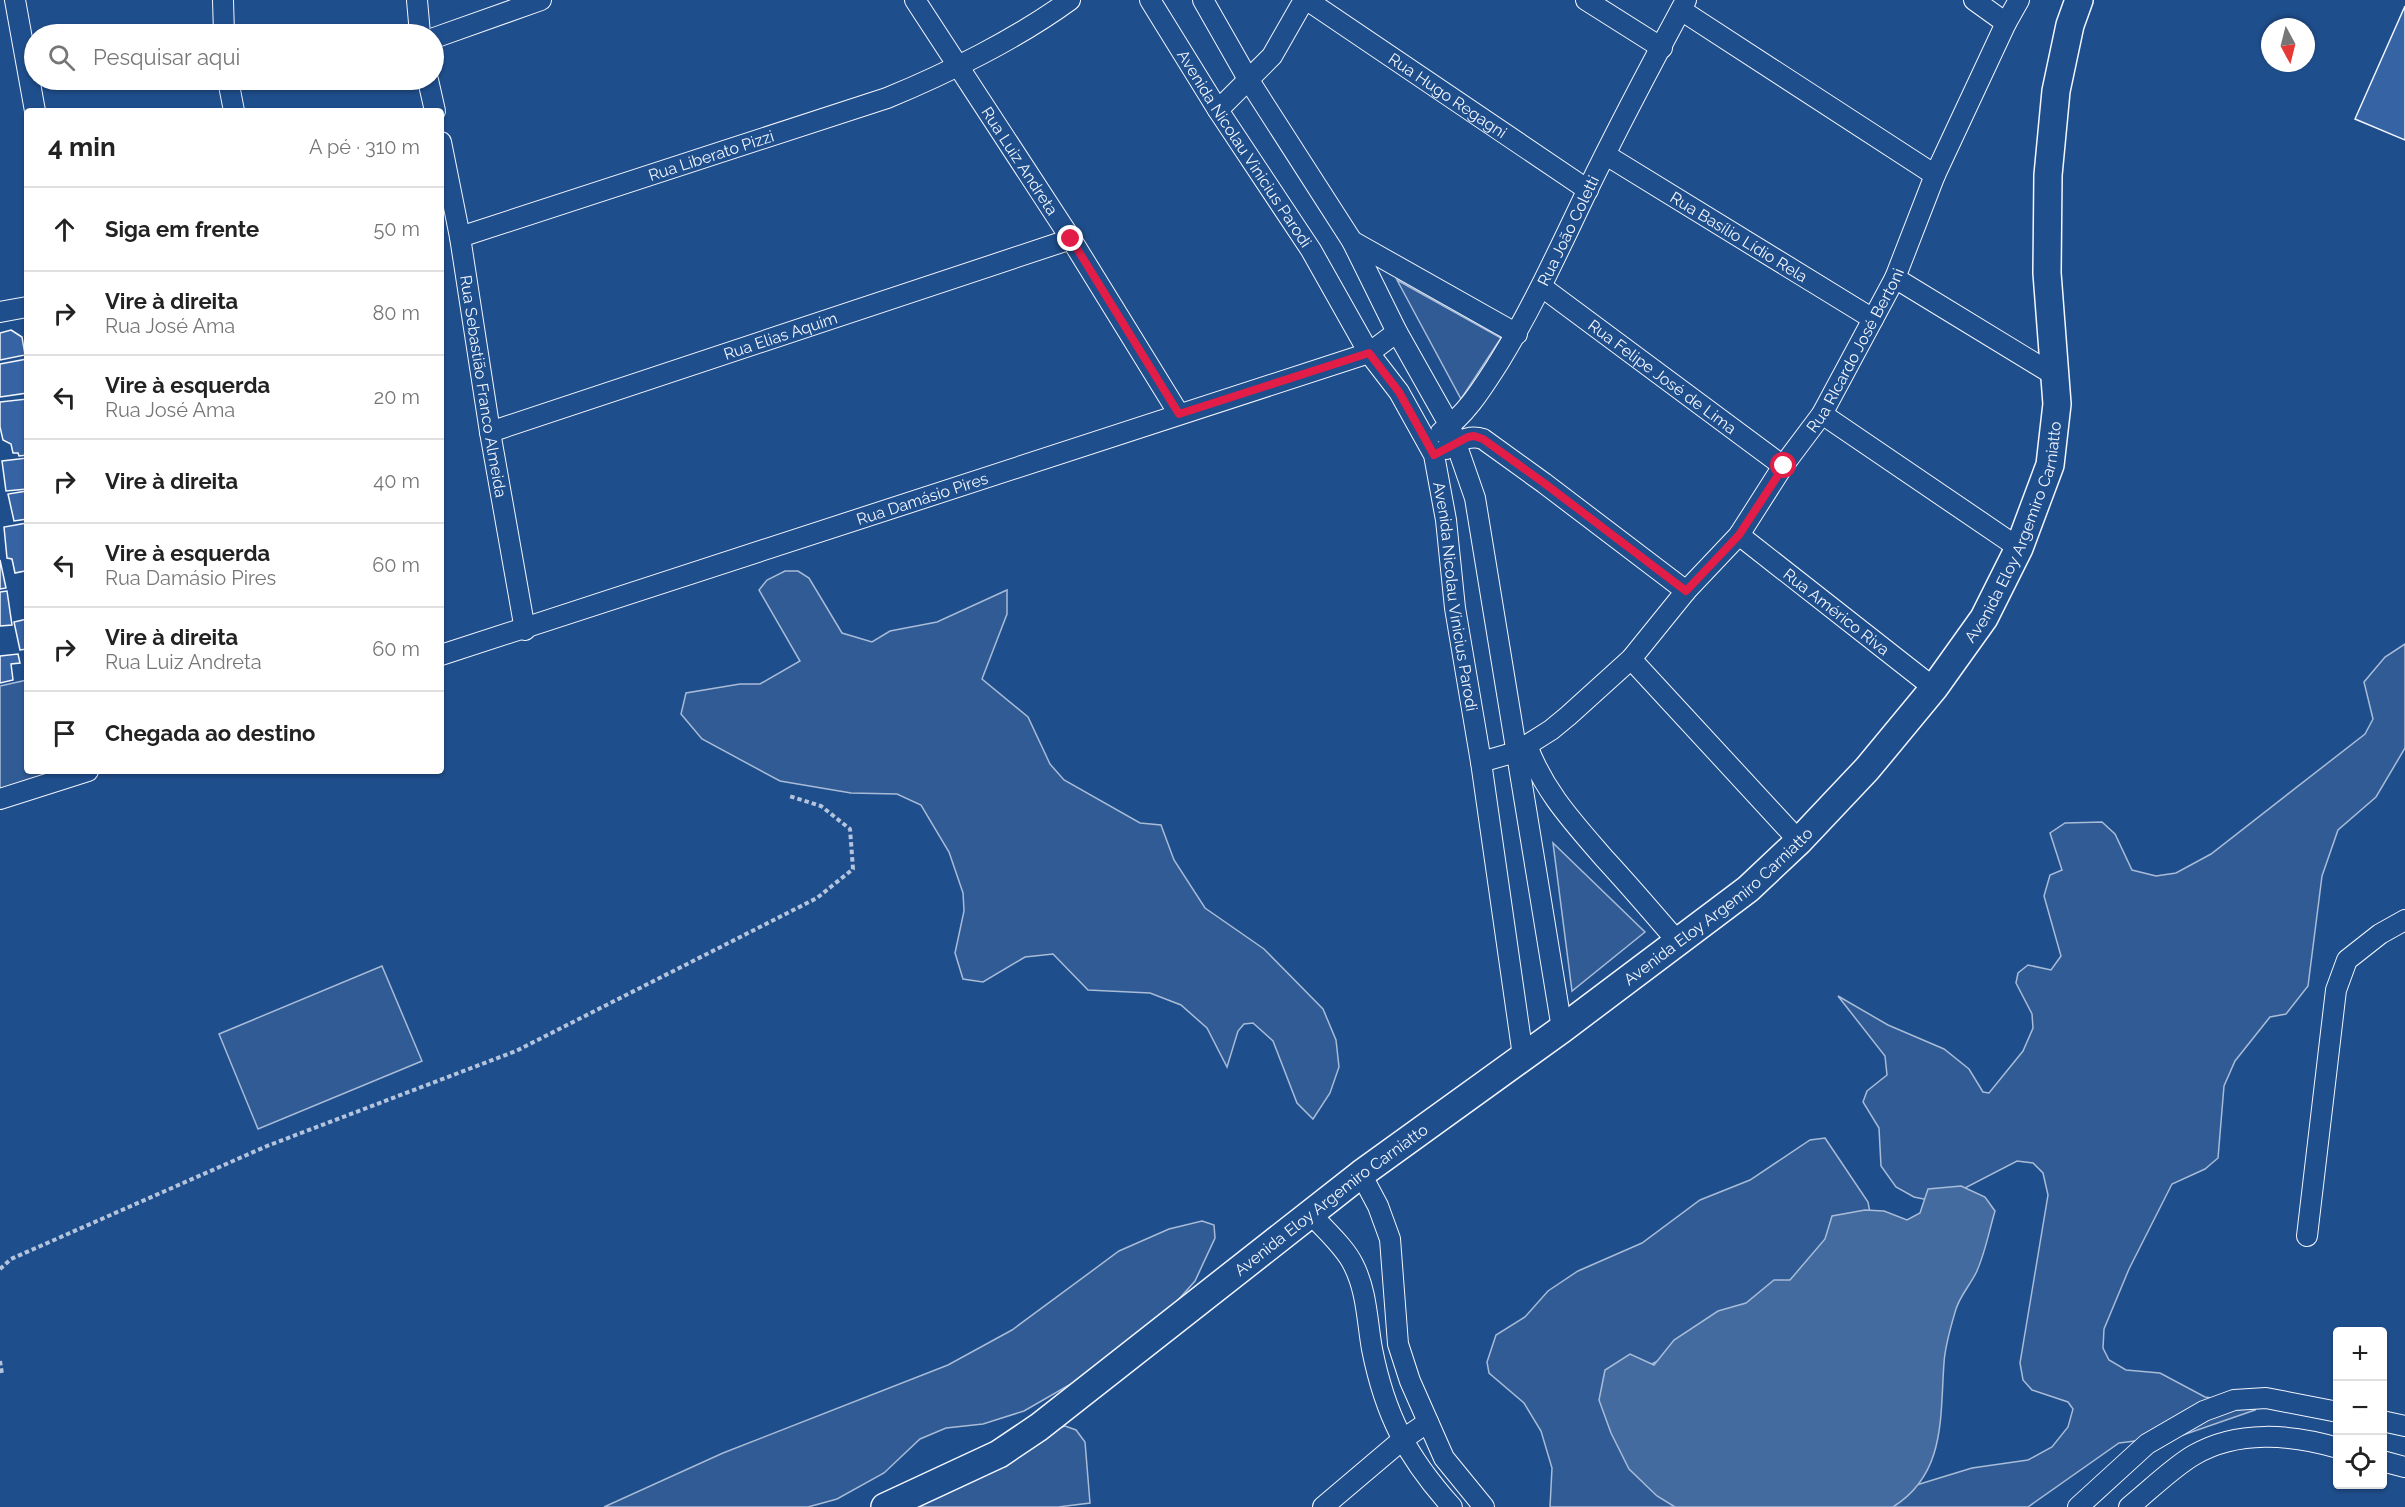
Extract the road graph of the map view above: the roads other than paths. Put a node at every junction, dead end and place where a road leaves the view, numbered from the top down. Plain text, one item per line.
1 (223, 0) edge
2 (417, 0) edge
3 (541, 0) edge
4 (915, 0) edge
5 (1070, 0) edge
6 (1150, 0) edge
7 (1203, 0) edge
8 (1305, 0) edge
9 (1586, 0) edge
10 (1974, 0) edge
11 (2019, 0) edge
12 (2079, 0) edge
13 (1683, 5) edge
14 (11, 6) edge
15 (2006, 23) junction
16 (224, 24) edge
17 (419, 24) edge
18 (444, 34) edge
19 (1662, 48) junction
20 (24, 63) edge
21 (958, 65) junction
22 (1248, 80) junction
23 (30, 90) edge
24 (230, 90) edge
25 (430, 90) edge
26 (34, 108) edge
27 (233, 108) edge
28 (434, 108) edge
29 (1218, 110) junction
30 (1606, 155) junction
31 (444, 157) edge
32 (1935, 175) junction
33 (1588, 190) junction
34 (460, 237) junction
35 (1071, 239) junction
36 (1352, 241) junction
37 (1895, 278) junction
38 (1542, 287) junction
39 (24, 308) edge
40 (0, 312) edge
41 (1873, 319) junction
42 (1397, 332) junction
43 (1517, 334) junction
44 (1369, 353) junction
45 (2054, 375) junction
46 (1179, 414) junction
47 (1822, 414) junction
48 (490, 432) junction
49 (1453, 434) junction
50 (1430, 449) junction
51 (1784, 466) junction
52 (1739, 535) junction
53 (2019, 548) junction
54 (1686, 591) junction
55 (525, 630) junction
56 (444, 654) edge
57 (1631, 659) junction
58 (1934, 688) junction
59 (1521, 748) junction
60 (1481, 762) junction
61 (79, 774) edge
62 (0, 799) edge
63 (1799, 841) junction
64 (2405, 920) edge
65 (1677, 941) junction
66 (1562, 1029) junction
67 (1523, 1056) junction
68 (1361, 1174) junction
69 (1312, 1215) junction
70 (2307, 1236) dead end
71 (2333, 1411) edge
72 (1428, 1422) junction
73 (2387, 1422) edge
74 (2405, 1426) edge
75 (1402, 1440) junction
76 (2333, 1447) edge
77 (2387, 1462) edge
78 (2405, 1467) edge
79 (885, 1507) edge
80 (1323, 1507) edge
81 (1452, 1507) edge
82 (1484, 1507) edge
83 (2078, 1507) edge
84 (2129, 1507) edge

1 - 16 street
2 - 17 street
3 - 18 street
4 - 21 street, Rua Luiz Andreta
5 - 21 street, Rua Liberato Pizzi
6 - 29 street, Avenida Nicolau Vinicius Parodi
7 - 22 street, Avenida Nicolau Vinicius Parodi
8 - 22 street
8 - 33 street, Rua Hugo Regagni
9 - 19 street
10 - 15 street
11 - 15 street, Rua RIcardo José Bertoni
12 - 45 street, Avenida Eloy Argemiro Carniatto
13 - 19 street, Rua João Coletti
13 - 32 street
14 - 20 street
15 - 32 street, Rua RIcardo José Bertoni
19 - 30 street, Rua João Coletti
21 - 34 street, Rua Liberato Pizzi
21 - 35 street, Rua Luiz Andreta
22 - 29 street
22 - 36 street, Avenida Nicolau Vinicius Parodi
23 - 26 street
24 - 27 street
25 - 28 street
29 - 44 street, Avenida Nicolau Vinicius Parodi
30 - 33 street, Rua João Coletti
30 - 41 street, Rua Basílio Lídio Rela
31 - 34 street, Rua Sebastião Franco Almeida
32 - 37 street, Rua RIcardo José Bertoni
33 - 38 street, Rua João Coletti
34 - 48 street, Rua Sebastião Franco Almeida
35 - 46 street, Rua Luiz Andreta
35 - 48 street, Rua Elias Aquim
36 - 42 street, Avenida Nicolau Vinicius Parodi
36 - 43 street
37 - 41 street, Rua RIcardo José Bertoni
37 - 45 street
38 - 43 street, Rua João Coletti
38 - 51 street, Rua Felipe José de Lima
39 - 40 street
41 - 47 street, Rua RIcardo José Bertoni
42 - 44 street, Rua Damásio Pires
42 - 49 street, Avenida Nicolau Vinicius Parodi
43 - 49 street, Rua João Coletti
44 - 46 street, Rua Damásio Pires
44 - 50 street, Avenida Nicolau Vinicius Parodi
45 - 53 street, Avenida Eloy Argemiro Carniatto
46 - 55 street, Rua Damásio Pires
47 - 51 street, Rua RIcardo José Bertoni
47 - 53 street
48 - 55 street, Rua Sebastião Franco Almeida
49 - 50 street, Rua João Coletti
49 - 54 street
49 - 59 street, Avenida Nicolau Vinicius Parodi
50 - 60 street, Avenida Nicolau Vinicius Parodi
51 - 52 street, Rua RIcardo José Bertoni
52 - 54 street, Rua RIcardo José Bertoni
52 - 58 street, Rua Américo Riva
53 - 58 street, Avenida Eloy Argemiro Carniatto
54 - 57 street, Rua RIcardo José Bertoni
55 - 56 street, Rua Damásio Pires
57 - 59 street, Rua RIcardo José Bertoni
57 - 63 street
58 - 63 street, Avenida Eloy Argemiro Carniatto
59 - 60 street, Rua RIcardo José Bertoni
59 - 65 street
59 - 66 street, Avenida Nicolau Vinicius Parodi
60 - 67 street, Avenida Nicolau Vinicius Parodi
61 - 62 street
63 - 65 street, Avenida Eloy Argemiro Carniatto
64 - 70 street
65 - 66 street, Avenida Eloy Argemiro Carniatto
66 - 67 street, Avenida Eloy Argemiro Carniatto
67 - 68 street, Avenida Eloy Argemiro Carniatto
68 - 69 street, Avenida Eloy Argemiro Carniatto
68 - 72 street
69 - 75 street
69 - 79 street, Avenida Eloy Argemiro Carniatto
71 - 83 street
72 - 75 street
72 - 82 street
73 - 74 street
75 - 80 street
75 - 81 street
76 - 84 street
77 - 78 street

